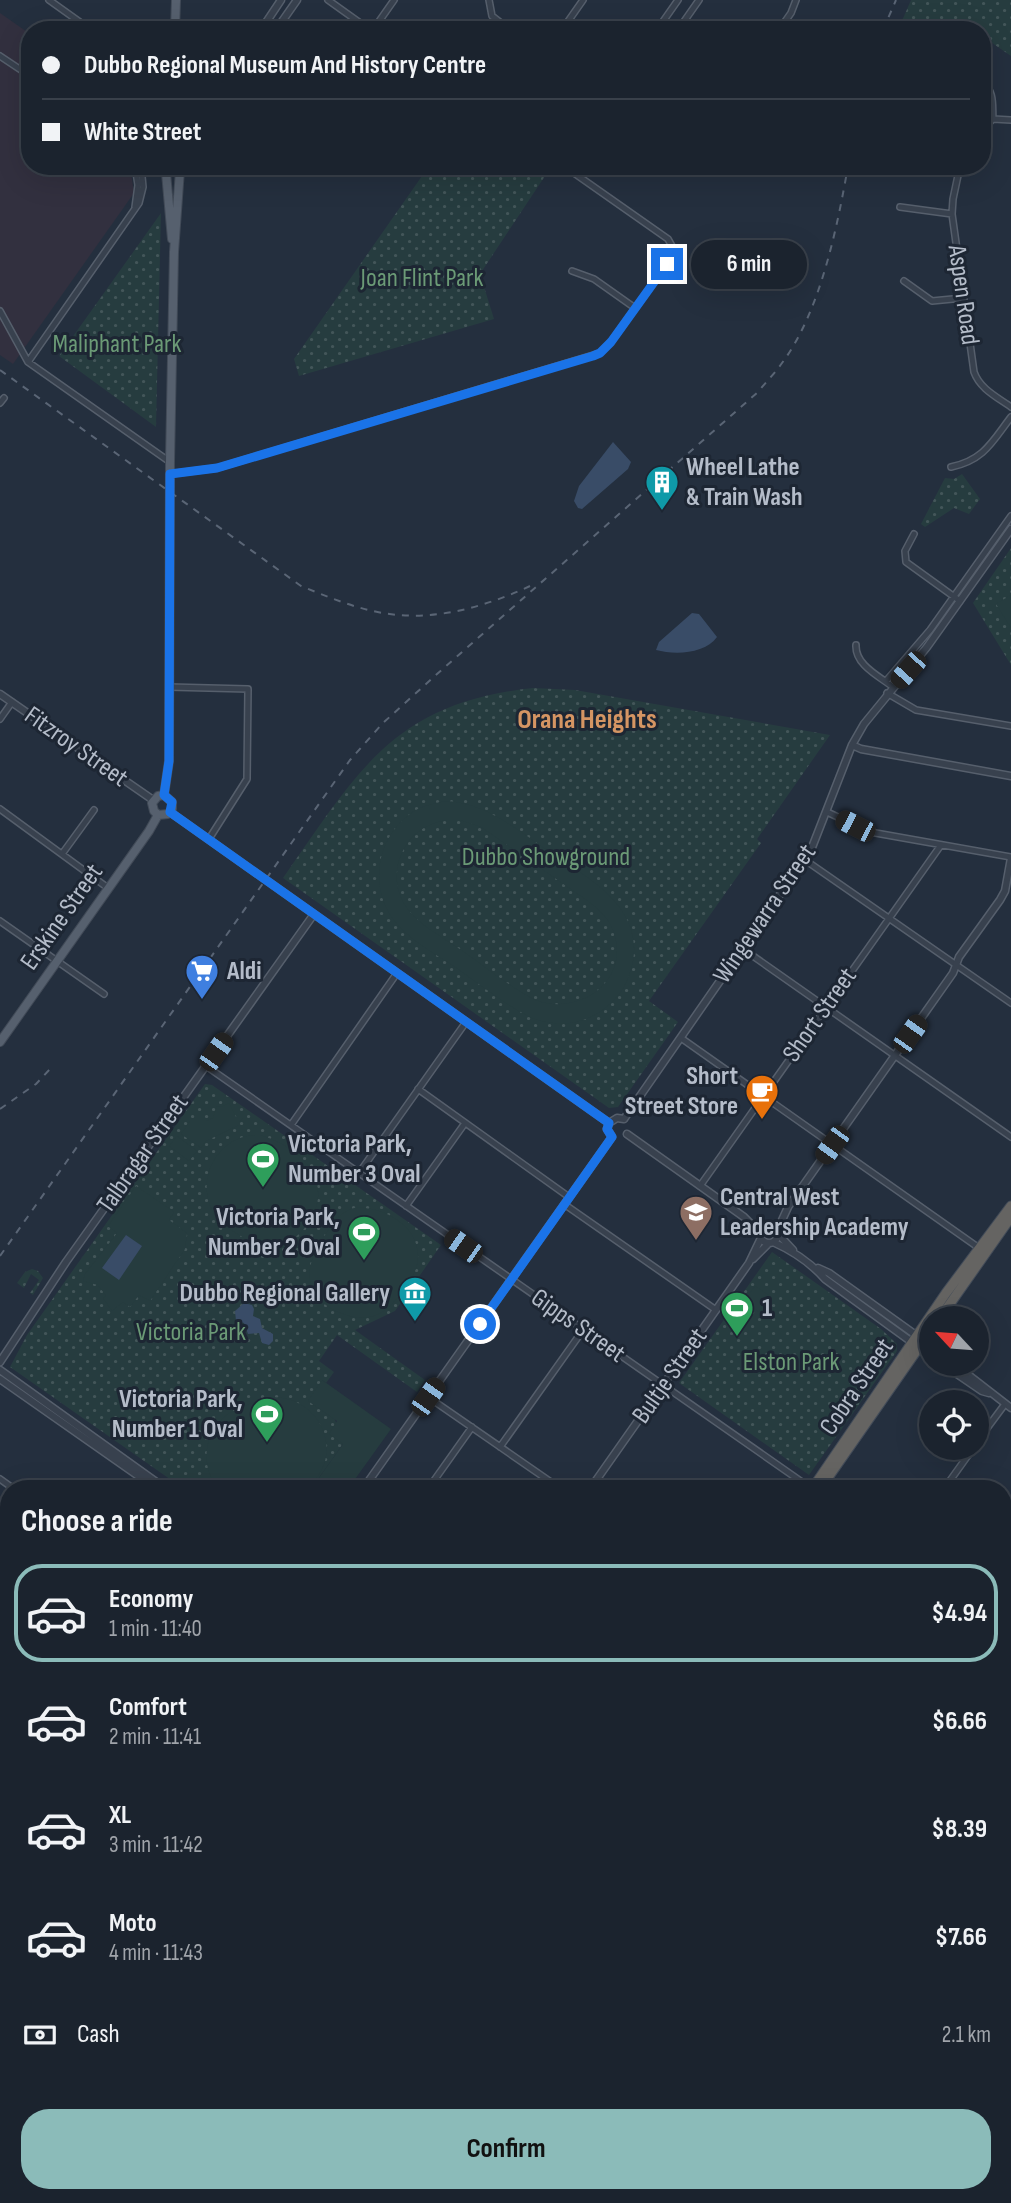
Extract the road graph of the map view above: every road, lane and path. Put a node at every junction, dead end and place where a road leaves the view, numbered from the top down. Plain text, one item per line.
1 (49, 0) edge
2 (176, 0) edge
3 (281, 0) edge
4 (298, 0) edge
5 (328, 0) edge
6 (394, 0) edge
7 (489, 0) edge
8 (583, 0) edge
9 (678, 0) edge
10 (699, 0) edge
11 (796, 0) edge
12 (78, 21) edge
13 (175, 21) edge
14 (267, 21) edge
15 (283, 21) edge
16 (359, 21) edge
17 (379, 21) edge
18 (498, 21) edge
19 (568, 21) edge
20 (663, 21) edge
21 (684, 21) edge
22 (785, 21) edge
23 (0, 56) edge
24 (21, 70) edge
25 (991, 92) edge
26 (993, 119) joint
27 (1011, 120) edge
28 (136, 175) edge
29 (142, 175) edge
30 (162, 175) edge
31 (180, 175) edge
32 (577, 175) edge
33 (958, 175) edge
34 (900, 207) dead end
35 (134, 210) junction
36 (952, 214) junction
37 (174, 252) junction
38 (572, 271) dead end
39 (904, 281) dead end
40 (963, 298) junction
41 (635, 309) junction
42 (0, 312) edge
43 (28, 362) junction
44 (1011, 407) edge
45 (1011, 416) edge
46 (170, 462) junction
47 (951, 467) dead end
48 (170, 474) junction
49 (1011, 516) edge
50 (1011, 529) edge
51 (914, 534) dead end
52 (957, 599) junction
53 (856, 645) dead end
54 (886, 681) junction
55 (169, 687) junction
56 (893, 687) junction
57 (887, 693) junction
58 (0, 694) edge
59 (12, 702) junction
60 (0, 719) edge
61 (1011, 726) edge
62 (852, 745) junction
63 (1011, 776) edge
64 (164, 795) junction
65 (153, 800) junction
66 (0, 809) edge
67 (94, 810) dead end
68 (170, 812) junction
69 (827, 812) junction
70 (158, 815) junction
71 (209, 839) junction
72 (941, 845) junction
73 (62, 854) junction
74 (1011, 857) edge
75 (805, 860) junction
76 (108, 888) junction
77 (314, 914) junction
78 (888, 918) junction
79 (0, 921) edge
80 (743, 949) junction
81 (57, 961) junction
82 (956, 965) junction
83 (397, 973) junction
84 (104, 994) dead end
85 (1011, 1003) edge
86 (825, 1007) junction
87 (466, 1022) junction
88 (681, 1038) junction
89 (0, 1042) edge
90 (894, 1056) junction
91 (206, 1066) junction
92 (418, 1089) junction
93 (763, 1097) junction
94 (624, 1119) junction
95 (465, 1123) junction
96 (609, 1123) junction
97 (291, 1125) junction
98 (627, 1134) junction
99 (612, 1137) junction
100 (1011, 1138) edge
101 (832, 1145) junction
102 (359, 1172) junction
103 (700, 1186) junction
104 (569, 1197) junction
105 (564, 1204) junction
106 (406, 1206) junction
107 (1011, 1206) edge
108 (788, 1207) junction
109 (744, 1217) junction
110 (1011, 1217) edge
111 (767, 1225) junction
112 (777, 1232) junction
113 (760, 1235) junction
114 (771, 1242) junction
115 (982, 1251) junction
116 (796, 1254) junction
117 (749, 1263) junction
118 (511, 1279) junction
119 (945, 1306) edge
120 (948, 1306) edge
121 (716, 1310) junction
122 (583, 1330) junction
123 (919, 1340) edge
124 (919, 1345) edge
125 (919, 1345) edge
126 (0, 1362) edge
127 (0, 1370) edge
128 (960, 1376) edge
129 (971, 1376) edge
130 (0, 1379) edge
131 (663, 1386) junction
132 (981, 1390) edge
133 (988, 1390) edge
134 (989, 1393) edge
135 (428, 1397) junction
136 (1008, 1406) edge
137 (472, 1427) junction
138 (989, 1428) edge
139 (500, 1447) junction
140 (964, 1460) edge
141 (146, 1478) junction
142 (144, 1480) edge
143 (150, 1480) edge
144 (369, 1480) edge
145 (434, 1480) edge
146 (548, 1480) edge
147 (596, 1480) edge
148 (799, 1480) edge
149 (819, 1480) edge
150 (826, 1480) edge
151 (950, 1480) edge

1 - 12 street
2 - 13 main road
3 - 14 street
4 - 15 street
5 - 16 street
6 - 17 street
7 - 18 street
8 - 19 street
9 - 20 street
10 - 21 street
11 - 22 street
23 - 24 street
25 - 26 street
26 - 27 street
28 - 35 street
29 - 35 street
30 - 37 main road
31 - 37 main road
32 - 41 street
33 - 36 street, Aspen Road
34 - 36 street
35 - 43 street
36 - 40 street, Aspen Road
37 - 46 main road
38 - 41 street
39 - 40 street
40 - 44 street, Aspen Road
41 - 48 street
42 - 43 street
43 - 46 street
45 - 47 street
46 - 48 main road
48 - 55 main road
49 - 52 street, Wingewarra Street
50 - 52 street, Wingewarra Street
51 - 52 street
52 - 54 street, Wingewarra Street
52 - 56 street, Wingewarra Street
53 - 54 street
54 - 56 street
55 - 64 main road
55 - 71 street
56 - 57 street, Wingewarra Street
57 - 61 street
57 - 62 street, Wingewarra Street
58 - 59 street, Fitzroy Street
59 - 60 street
59 - 65 street, Fitzroy Street
62 - 63 street
62 - 69 street, Wingewarra Street
64 - 65 main road
64 - 68 main road
65 - 70 main road
66 - 73 street
67 - 73 street
68 - 70 main road
68 - 71 street
69 - 72 street
69 - 75 street, Wingewarra Street
70 - 76 main road, Erskine Street
71 - 77 street
72 - 74 street
72 - 78 street, Short Street
73 - 76 street
74 - 82 street
75 - 78 street
75 - 80 street, Wingewarra Street
76 - 81 main road, Erskine Street
77 - 83 street
77 - 91 street, Talbragar Street
78 - 82 street
78 - 86 street, Short Street
79 - 81 street
80 - 86 street
80 - 88 street, Wingewarra Street
81 - 84 street
81 - 89 main road, Erskine Street
82 - 85 street
82 - 90 street
83 - 87 street
83 - 97 street
86 - 90 street
86 - 93 street, Short Street
87 - 92 street
87 - 96 street
88 - 93 street
88 - 94 street, Wingewarra Street
90 - 100 street
90 - 101 street
91 - 97 street, Gipps Street
91 - 126 street, Talbragar Street
92 - 95 street
92 - 102 street
93 - 101 street
93 - 103 street, Short Street
94 - 96 street
94 - 98 street
95 - 104 street
95 - 106 street
96 - 99 street
97 - 102 street, Gipps Street
98 - 99 street
98 - 103 street
99 - 104 street
101 - 108 street
101 - 115 street
102 - 106 street, Gipps Street
103 - 109 street
104 - 105 street
105 - 118 street
105 - 121 street
106 - 118 street, Gipps Street
107 - 115 highway, Cobra Street
108 - 111 street
108 - 112 street
109 - 111 street
109 - 113 street
110 - 115 highway, Cobra Street
111 - 112 street
111 - 113 street, Bultje Street
112 - 114 street, Bultje Street
112 - 116 street
113 - 114 street
113 - 117 street, Bultje Street
114 - 116 street
114 - 117 street, Bultje Street
115 - 119 highway, Cobra Street
115 - 120 highway, Cobra Street
116 - 123 street
117 - 121 street, Bultje Street
118 - 122 street, Gipps Street
118 - 135 street
121 - 131 street, Bultje Street
122 - 131 street, Gipps Street
122 - 139 street
124 - 149 highway, Cobra Street
125 - 150 highway, Cobra Street
127 - 141 street
128 - 132 street
129 - 133 street
130 - 141 street
131 - 147 street, Bultje Street
131 - 148 street, Gipps Street
134 - 136 street
135 - 137 street
135 - 144 street
136 - 138 street
137 - 139 street
137 - 145 street
139 - 146 street
140 - 151 street
141 - 142 street
141 - 143 street

